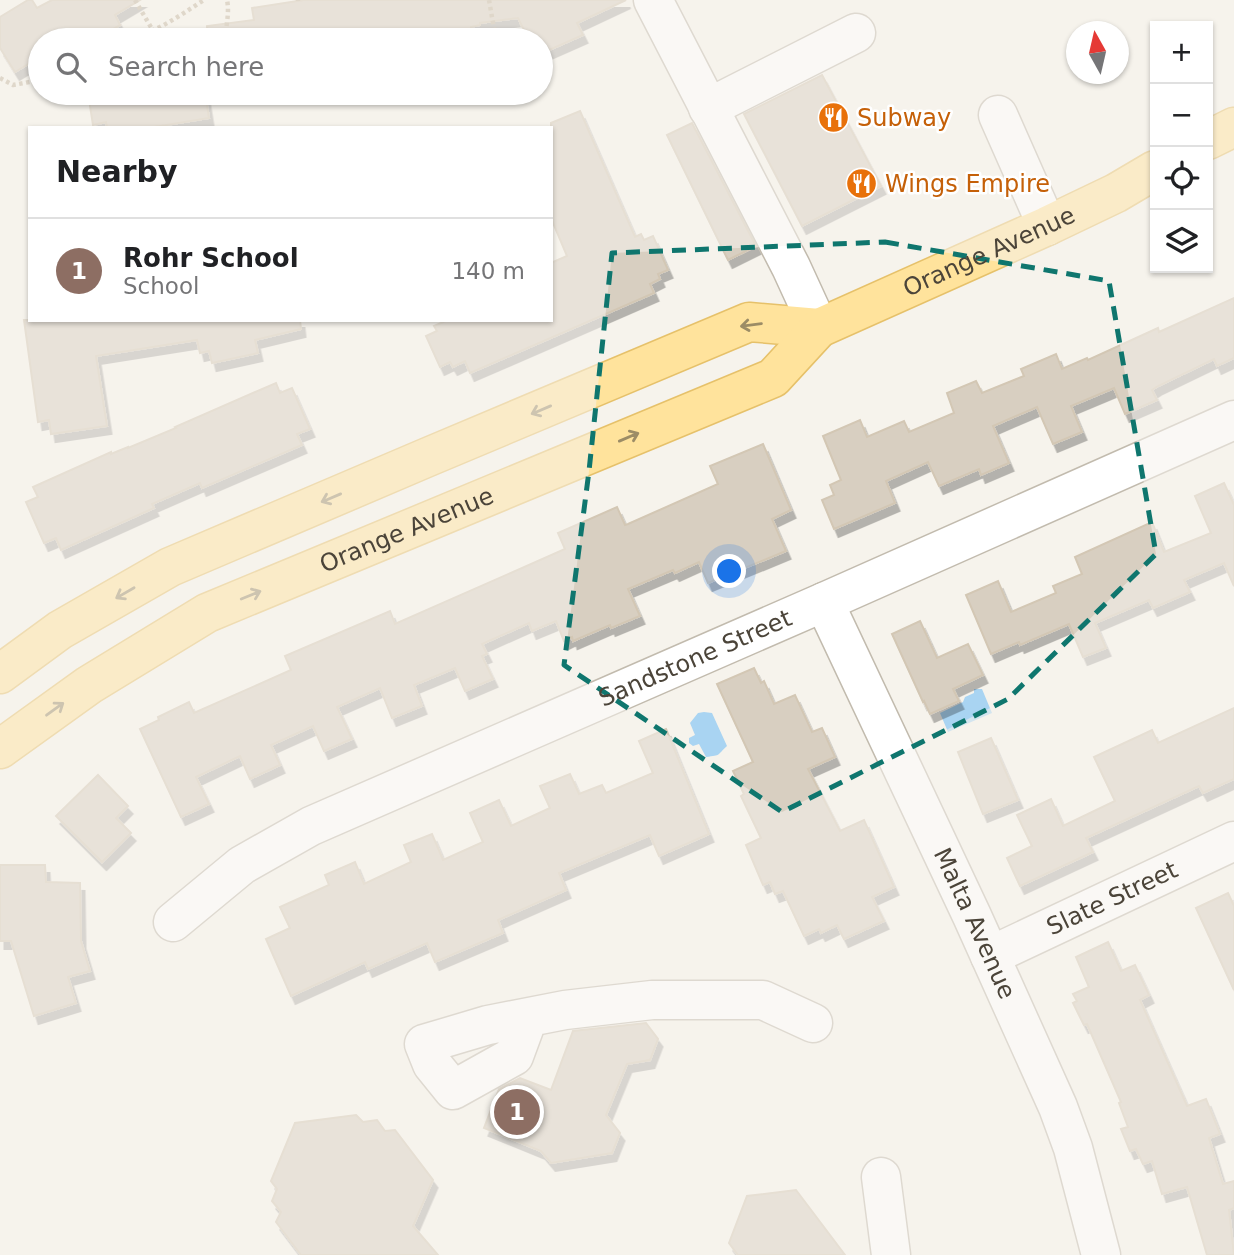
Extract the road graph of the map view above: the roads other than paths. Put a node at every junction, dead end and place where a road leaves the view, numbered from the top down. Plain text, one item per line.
1 (653, 0) edge
2 (856, 33) dead end
3 (708, 108) junction
4 (998, 115) dead end
5 (1150, 173) edge
6 (1047, 226) junction
7 (819, 328) junction
8 (1234, 420) edge
9 (428, 457) junction
10 (453, 511) junction
11 (824, 602) junction
12 (0, 674) edge
13 (0, 749) edge
14 (1234, 841) edge
15 (173, 922) dead end
16 (990, 956) junction
17 (527, 1018) dead end
18 (813, 1023) dead end
19 (881, 1177) dead end
20 (891, 1255) edge
21 (1101, 1255) edge

1 - 3 street
2 - 3 street
3 - 7 street
4 - 6 street
5 - 6 main road, Orange Avenue
6 - 7 main road, Orange Avenue
7 -> 9 main road, Orange Avenue
10 -> 7 main road, Orange Avenue
8 - 11 street, Sandstone Street
9 - 10 main road
9 -> 12 main road, Orange Avenue
13 -> 10 main road, Orange Avenue
11 - 15 street, Sandstone Street
11 - 16 street, Malta Avenue
14 - 16 street, Slate Street
16 - 21 street, Malta Avenue
17 - 18 street
19 - 20 street

